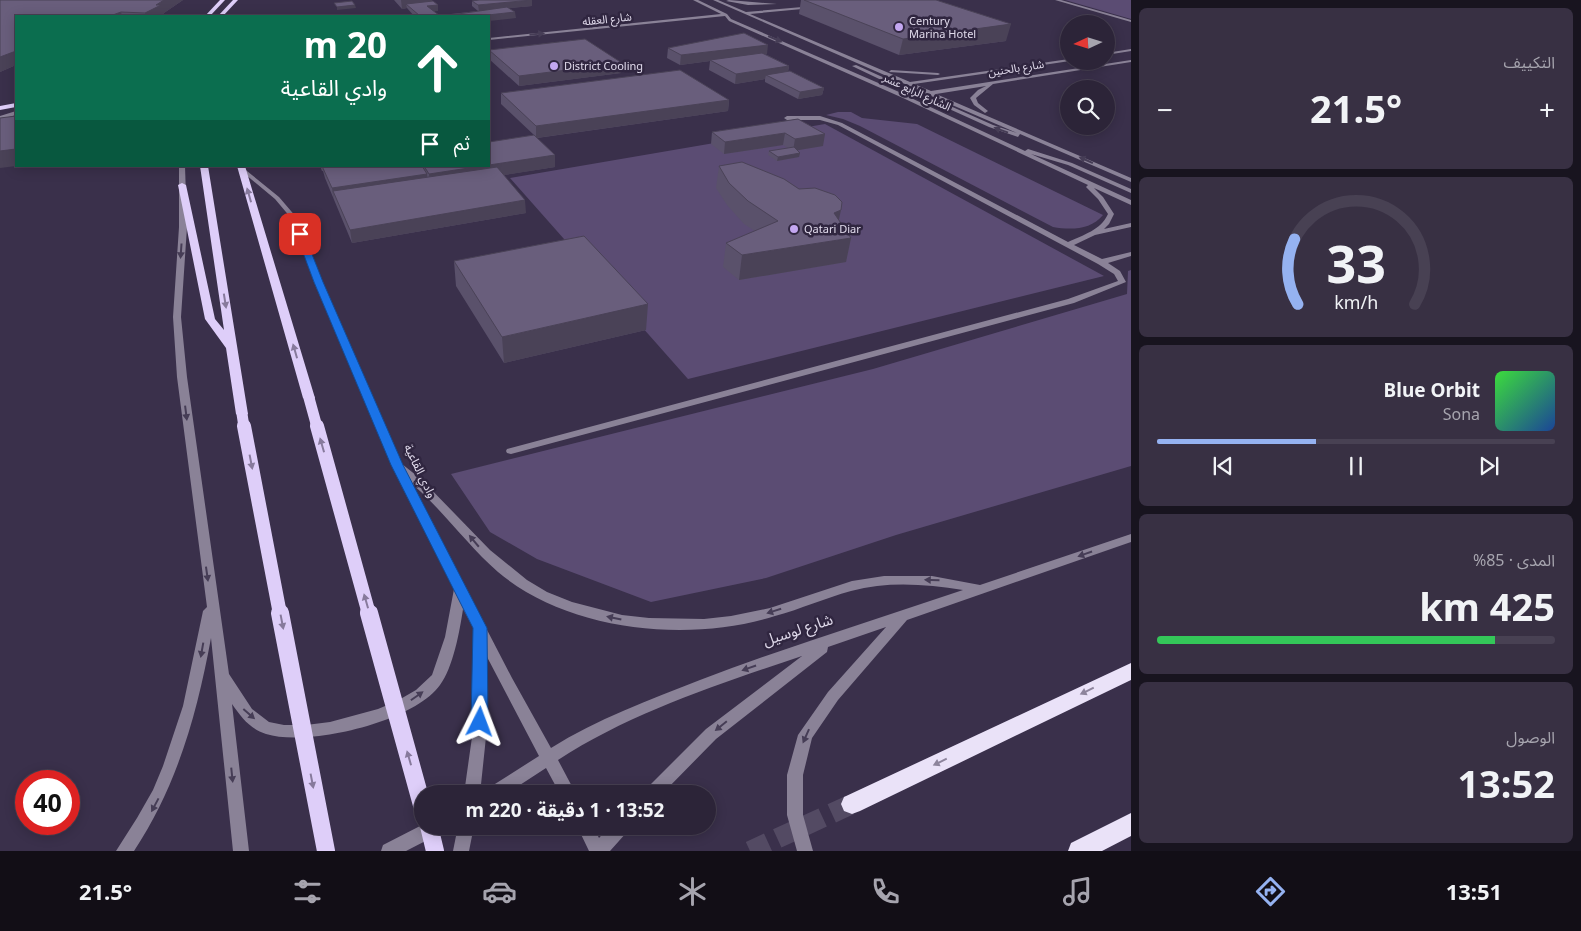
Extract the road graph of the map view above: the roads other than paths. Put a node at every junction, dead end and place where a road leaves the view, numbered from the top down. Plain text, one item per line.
1 (223, 0) edge
2 (236, 0) edge
3 (695, 0) edge
4 (715, 0) edge
5 (1057, 0) edge
6 (723, 1) edge
7 (779, 4) dead end
8 (819, 6) edge
9 (720, 10) junction
10 (739, 10) junction
11 (780, 10) junction
12 (758, 12) junction
13 (745, 13) junction
14 (208, 15) edge
15 (221, 15) edge
16 (726, 15) junction
17 (680, 20) junction
18 (1131, 21) edge
19 (716, 22) dead end
20 (724, 23) dead end
21 (746, 27) junction
22 (783, 30) junction
23 (490, 39) edge
24 (798, 49) junction
25 (1131, 50) edge
26 (1115, 53) edge
27 (1131, 60) edge
28 (1060, 61) edge
29 (1060, 66) edge
30 (875, 68) junction
31 (982, 72) junction
32 (1001, 81) junction
33 (912, 83) junction
34 (898, 86) junction
35 (884, 88) junction
36 (922, 88) junction
37 (910, 91) junction
38 (933, 93) junction
39 (920, 95) junction
40 (906, 98) junction
41 (15, 105) edge
42 (0, 110) edge
43 (15, 113) edge
44 (0, 117) edge
45 (787, 118) dead end
46 (1000, 122) junction
47 (795, 123) edge
48 (846, 128) junction
49 (1048, 143) junction
50 (1007, 146) junction
51 (182, 167) edge
52 (204, 167) edge
53 (241, 168) edge
54 (1130, 179) edge
55 (1083, 181) junction
56 (182, 185) junction
57 (1131, 191) edge
58 (1131, 203) edge
59 (1131, 225) edge
60 (1093, 233) junction
61 (1067, 245) junction
62 (1131, 254) edge
63 (1101, 262) junction
64 (232, 348) junction
65 (511, 451) dead end
66 (397, 465) junction
67 (1131, 538) edge
68 (460, 589) junction
69 (980, 590) junction
70 (211, 602) junction
71 (902, 618) junction
72 (480, 628) junction
73 (829, 643) junction
74 (1131, 671) edge
75 (222, 675) junction
76 (549, 757) junction
77 (417, 785) edge
78 (473, 785) edge
79 (506, 785) edge
80 (563, 785) edge
81 (660, 785) edge
82 (852, 804) tunnel mouth
83 (1131, 824) edge
84 (419, 835) edge
85 (431, 835) edge
86 (465, 835) edge
87 (589, 835) edge
88 (613, 835) edge
89 (124, 851) edge
90 (241, 851) edge
91 (326, 851) edge
92 (389, 851) edge
93 (436, 851) edge
94 (462, 851) edge
95 (598, 851) edge
96 (804, 851) edge
97 (1079, 851) edge

1 - 14 main road
2 - 15 main road
3 - 9 street, الشارع الرابع عشر
4 - 6 street, الشارع الرابع عشر
5 - 18 street
6 - 7 street
6 - 9 street
6 - 10 street, الشارع الرابع عشر
8 - 11 street
9 - 10 street
9 - 16 street, الشارع الرابع عشر
9 - 17 street
10 - 12 street
10 - 13 street, الشارع الرابع عشر
11 - 12 street
11 - 22 street
12 - 13 street, شارع العقله
13 - 16 street, شارع العقله
13 - 22 street, الشارع الرابع عشر
16 - 17 street, شارع العقله
16 - 21 street, الشارع الرابع عشر
17 - 19 street
23 -> 17 street, شارع العقله
20 - 21 street
21 -> 24 street, الشارع الرابع عشر
22 - 30 street, الشارع الرابع عشر
24 - 34 street
24 - 35 street, الشارع الرابع عشر
25 - 26 street
27 - 32 street, شارع بالحنين
28 - 31 street, شارع بالحنين
29 - 36 street
30 - 31 street
30 - 33 street, الشارع الرابع عشر
31 - 33 street, شارع بالحنين
32 - 38 street, شارع بالحنين
32 - 46 street
33 - 34 street, شارع بالحنين
33 - 36 street, الشارع الرابع عشر
34 - 35 street, شارع بالحنين
34 - 37 street
35 - 37 street
35 - 40 street, الشارع الرابع عشر
36 - 37 street
36 - 38 street, الشارع الرابع عشر
37 - 38 street
37 - 39 street
37 - 40 street
38 - 39 street, شارع بالحنين
38 - 46 street, الشارع الرابع عشر
39 - 40 street, شارع بالحنين
49 -> 39 street
40 - 50 street, الشارع الرابع عشر
41 - 42 main road
42 - 44 main road
43 - 44 street
45 - 48 street
46 - 49 street, الشارع الرابع عشر
47 - 48 street
48 - 61 street
54 -> 49 street, الشارع الرابع عشر
50 - 55 street, الشارع الرابع عشر
50 - 57 street
51 - 56 street
52 -> 64 main road
53 - 66 street, وادي القاعية
77 -> 53 main road, وادي القاعية, bridge
55 - 58 street, الشارع الرابع عشر
55 - 60 street
56 - 64 main road
56 -> 70 street
59 - 60 street
60 - 61 street
61 - 63 street
62 - 63 street
63 - 65 street
64 -> 91 main road, bridge
66 - 68 street, وادي القاعية
69 -> 66 street
67 -> 69 street, شارع لوسيل
68 - 72 street, وادي القاعية
75 -> 68 street
69 - 71 street, شارع لوسيل
70 - 75 street
70 -> 89 street
71 - 73 street, شارع لوسيل
71 -> 96 street
72 - 76 street, وادي القاعية
72 - 78 street
73 -> 76 street, شارع لوسيل
73 -> 81 street
74 -> 82 highway
75 -> 90 street
76 - 79 street, شارع لوسيل
76 - 80 street, وادي القاعية
83 - 97 highway
84 - 92 street
85 - 93 main road, bridge
86 - 94 street
87 - 95 street
88 - 95 street

